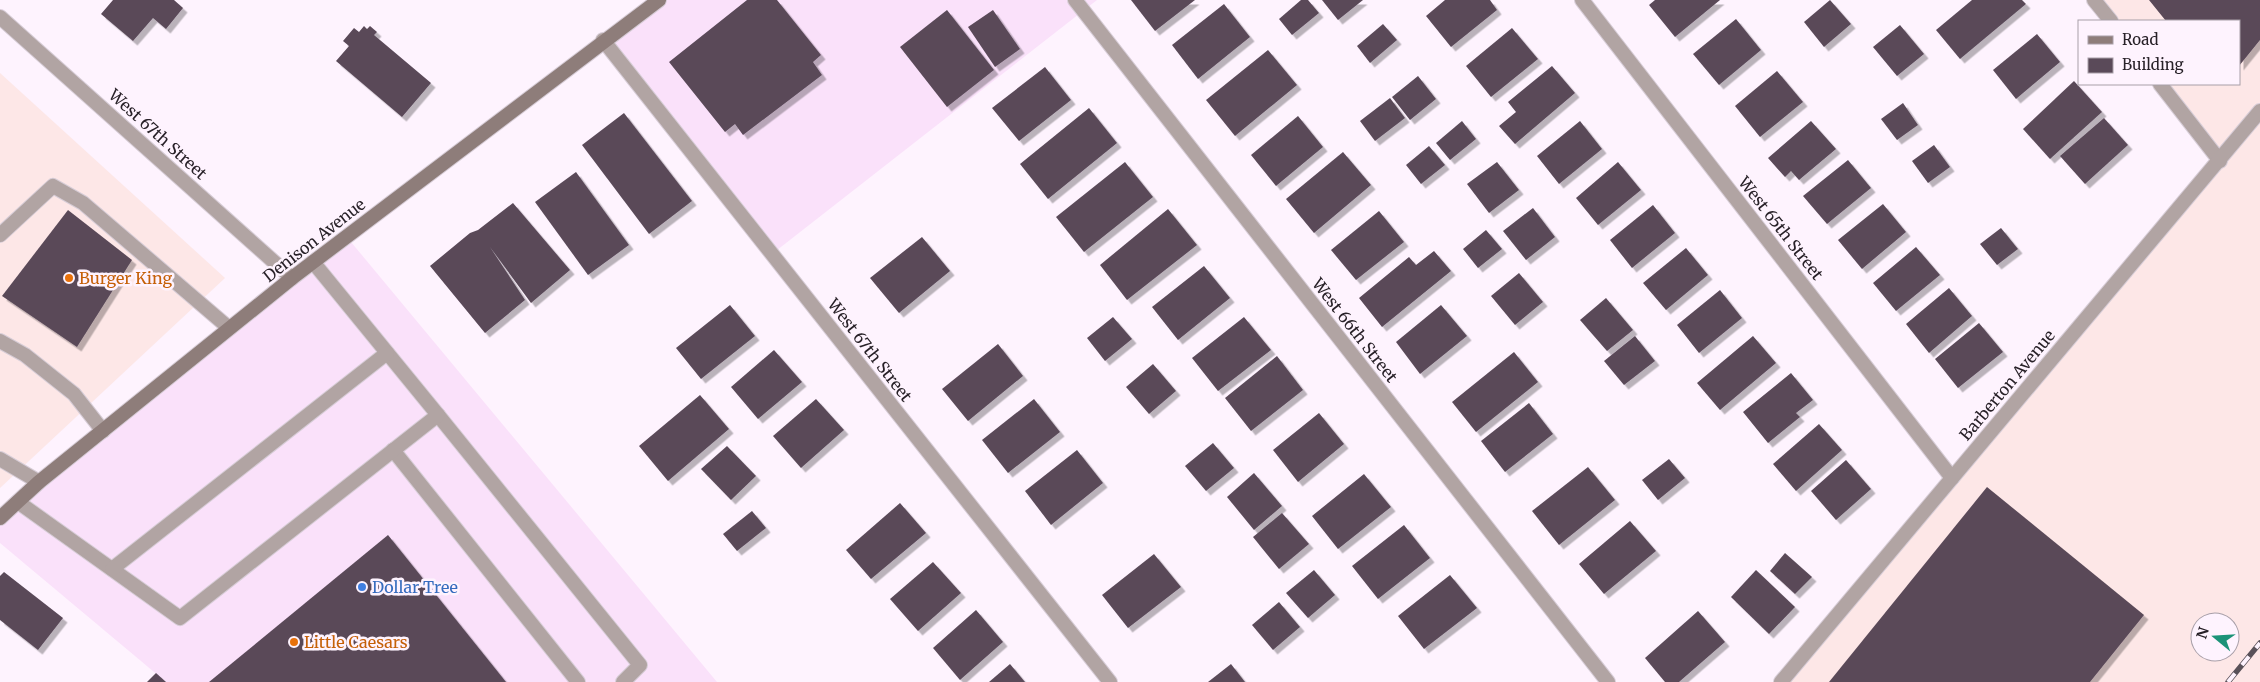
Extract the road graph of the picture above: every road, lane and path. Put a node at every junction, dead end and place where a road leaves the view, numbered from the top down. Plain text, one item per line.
1 (658, 0) edge
2 (1075, 0) edge
3 (1582, 0) edge
4 (2094, 0) edge
5 (0, 17) edge
6 (2110, 20) edge
7 (604, 40) junction
8 (2161, 85) edge
9 (2260, 111) edge
10 (2220, 161) junction
11 (0, 235) edge
12 (313, 262) junction
13 (292, 278) junction
14 (230, 328) junction
15 (0, 341) edge
16 (387, 353) junction
17 (438, 415) junction
18 (103, 430) junction
19 (393, 450) junction
20 (0, 459) edge
21 (1952, 478) junction
22 (39, 482) junction
23 (18, 502) junction
24 (0, 518) edge
25 (112, 569) junction
26 (578, 682) edge
27 (623, 682) edge
28 (1110, 682) edge
29 (1608, 682) edge
30 (1781, 682) edge

1 - 7 main road, Denison Avenue
2 - 29 street, West 66th Street
3 - 21 street, West 65th Street
4 - 6 street
5 - 13 street, West 67th Street
7 - 12 main road, Denison Avenue
7 - 28 street, West 67th Street
8 - 10 street
9 - 10 street, Barberton Avenue
10 - 21 street, Barberton Avenue
11 - 14 street
12 - 13 main road, Denison Avenue
12 - 16 street
13 - 14 main road, Denison Avenue
14 - 18 main road, Denison Avenue
15 - 18 street
16 - 17 street
16 - 25 street
17 - 19 street
17 - 27 street
18 - 22 main road, Denison Avenue
19 - 25 street
19 - 26 street
20 - 22 street
21 - 30 street, Barberton Avenue
22 - 23 main road, Denison Avenue
23 - 24 main road, Denison Avenue
23 - 25 street

